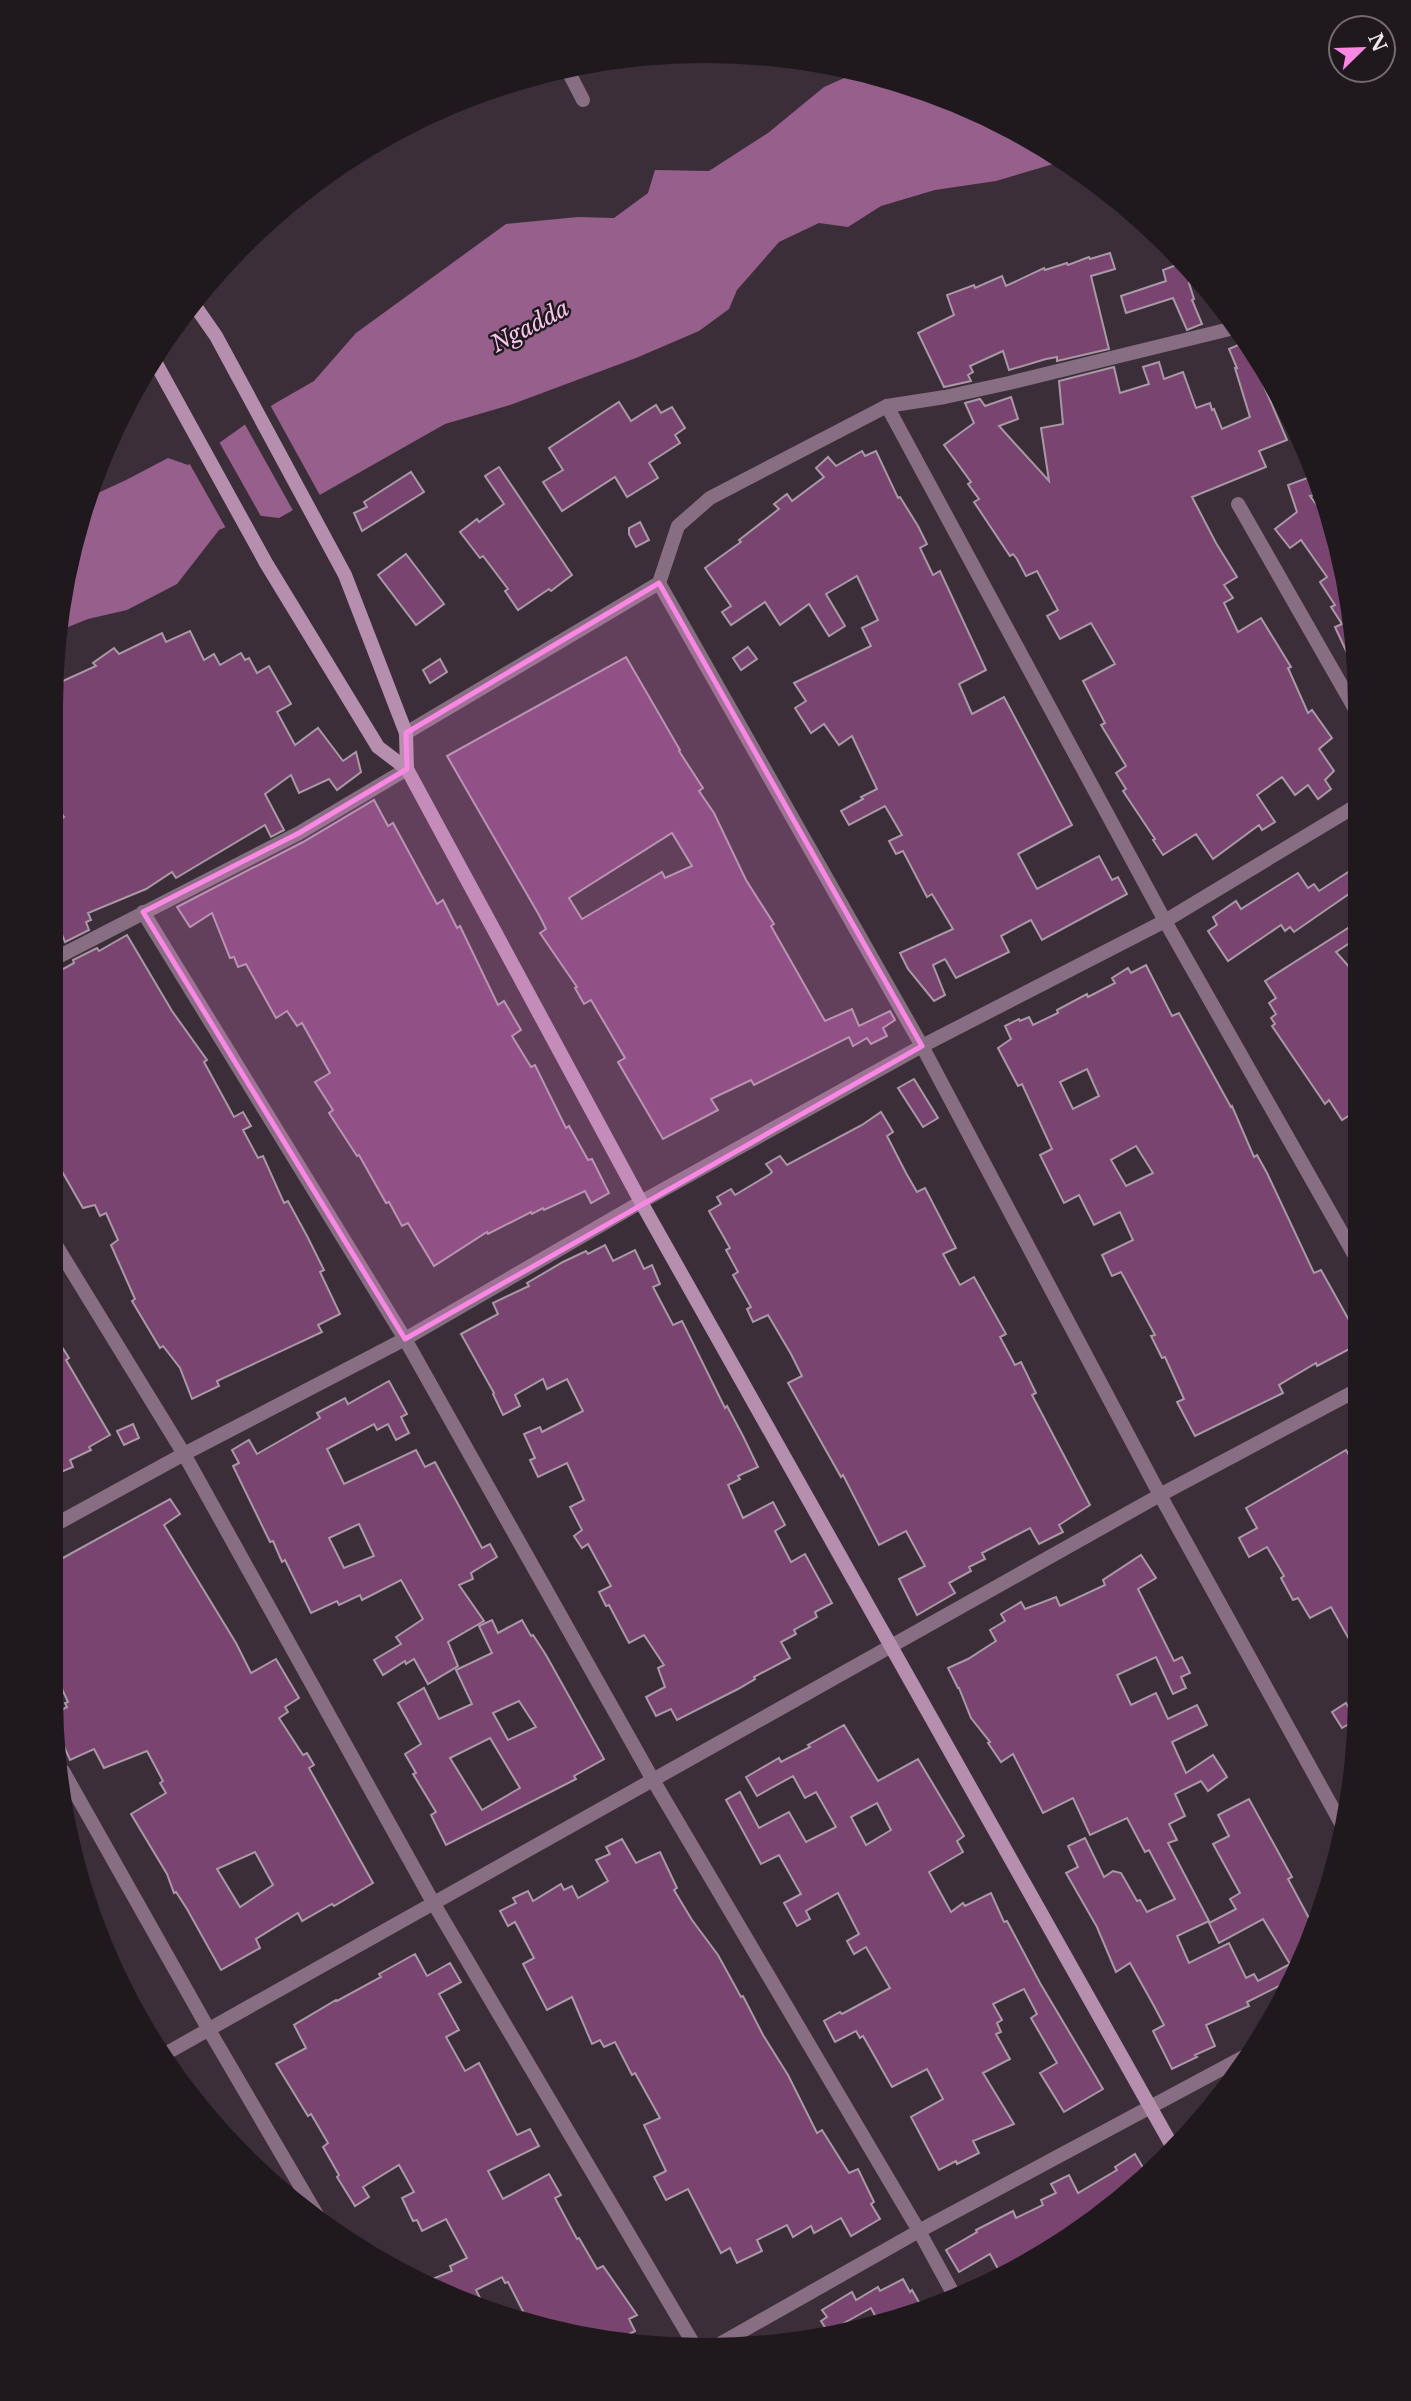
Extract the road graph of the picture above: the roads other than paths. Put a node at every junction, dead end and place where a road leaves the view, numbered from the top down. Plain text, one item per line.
1 (571, 77) edge
2 (583, 100) dead end
3 (198, 311) edge
4 (1226, 330) edge
5 (159, 369) edge
6 (887, 406) junction
7 (1238, 505) dead end
8 (659, 583) junction
9 (1348, 696) edge
10 (406, 733) junction
11 (407, 769) junction
12 (1348, 811) edge
13 (143, 912) junction
14 (1165, 921) junction
15 (63, 954) edge
16 (922, 1046) junction
17 (641, 1202) junction
18 (1348, 1244) edge
19 (63, 1257) edge
20 (405, 1339) junction
21 (1348, 1395) edge
22 (184, 1454) junction
23 (1160, 1495) junction
24 (63, 1520) edge
25 (891, 1648) junction
26 (68, 1780) edge
27 (653, 1780) junction
28 (1337, 1816) edge
29 (434, 1904) junction
30 (209, 2030) junction
31 (170, 2051) edge
32 (1232, 2064) edge
33 (1151, 2108) junction
34 (1169, 2140) edge
35 (309, 2201) edge
36 (919, 2231) junction
37 (951, 2289) edge
38 (731, 2337) edge
39 (690, 2338) edge

1 - 2 street
3 - 10 main road
4 - 6 street
5 - 11 main road
6 - 8 street
6 - 14 street
7 - 9 street
8 - 10 street
8 - 16 street
10 - 11 main road
11 - 13 street
11 - 17 main road
12 - 14 street
13 - 15 street
13 - 20 street
14 - 16 street
14 - 18 street
16 - 17 street
16 - 23 street
17 - 20 street
17 - 25 main road
19 - 22 street
20 - 22 street
20 - 27 street
21 - 23 street
22 - 24 street
22 - 29 street
23 - 25 street
23 - 28 street
25 - 27 street
25 - 33 main road
26 - 30 street
27 - 29 street
27 - 36 street
29 - 30 street
29 - 39 street
30 - 31 street
30 - 35 street
32 - 33 street
33 - 34 main road
33 - 36 street
36 - 37 street
36 - 38 street

